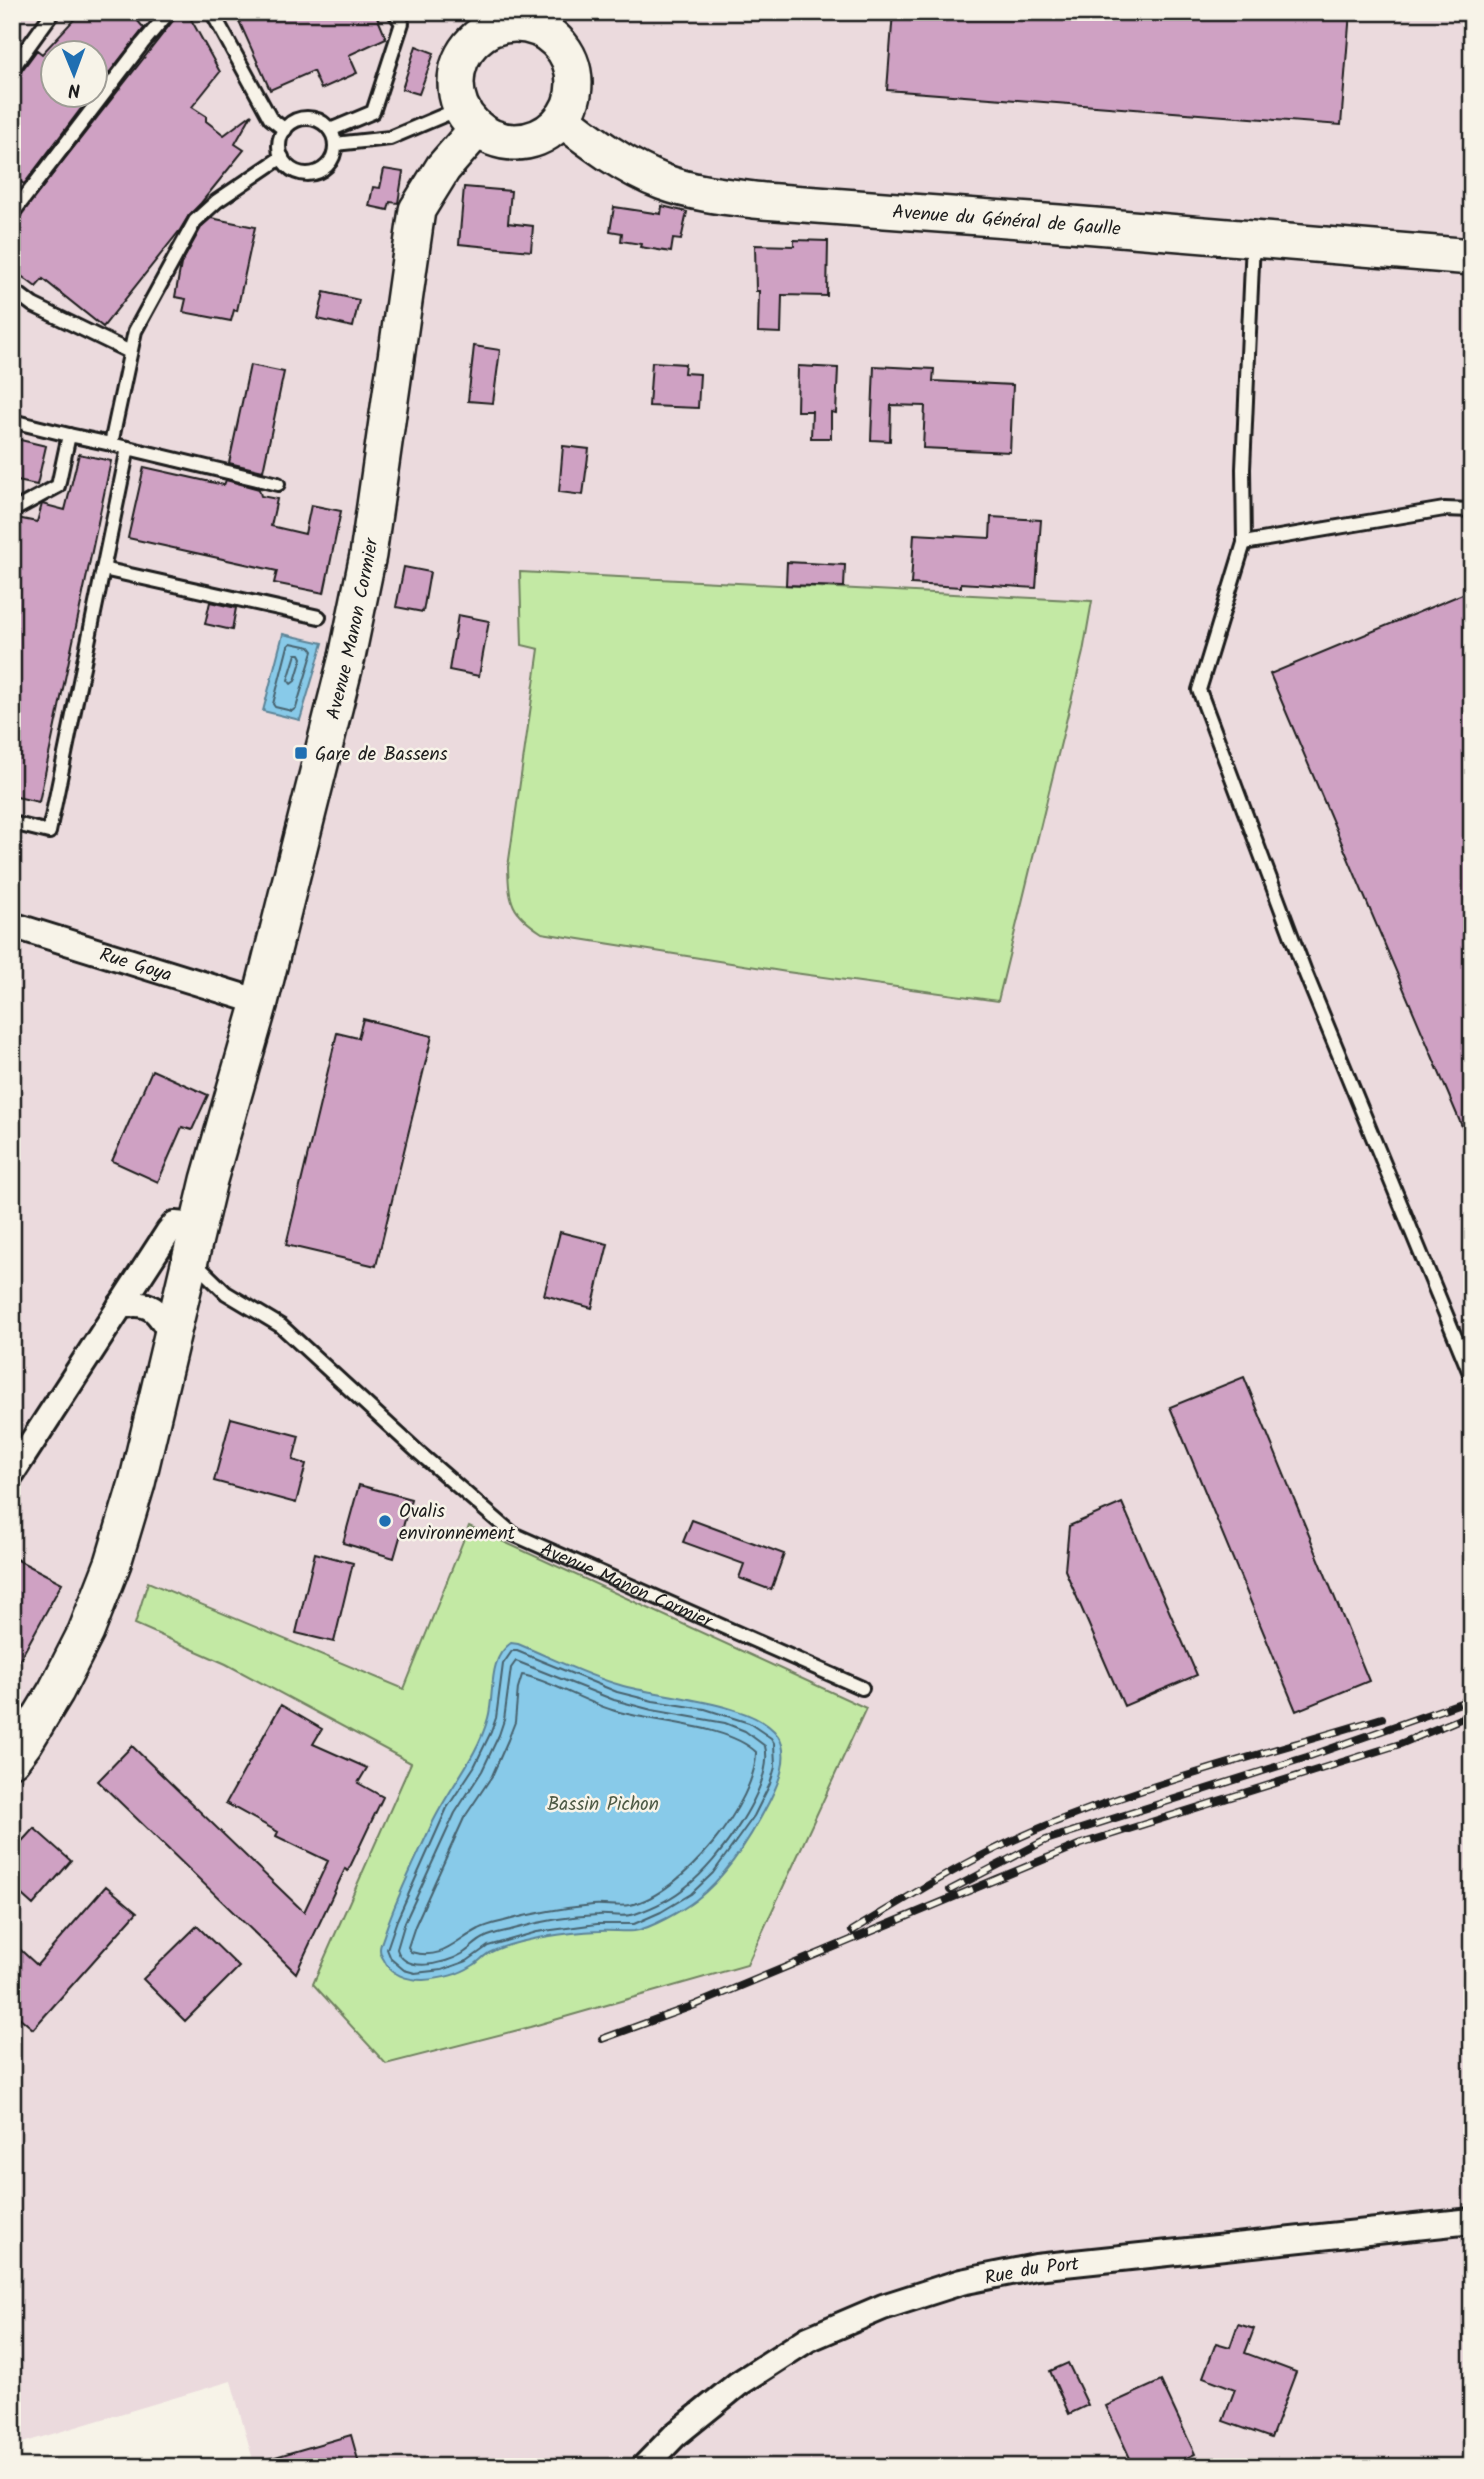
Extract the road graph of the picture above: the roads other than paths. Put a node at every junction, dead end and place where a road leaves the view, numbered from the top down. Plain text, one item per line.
1 (53, 12) edge
2 (169, 12) edge
3 (212, 12) edge
4 (394, 12) edge
5 (518, 18) edge
6 (12, 69) edge
7 (469, 118) junction
8 (562, 119) junction
9 (285, 130) junction
10 (330, 130) junction
11 (335, 144) junction
12 (282, 157) junction
13 (12, 214) edge
14 (1253, 239) junction
15 (1472, 257) edge
16 (12, 289) edge
17 (130, 352) junction
18 (12, 421) edge
19 (68, 435) junction
20 (111, 444) junction
21 (128, 448) junction
22 (278, 484) dead end
23 (12, 510) edge
24 (1472, 510) edge
25 (1244, 543) junction
26 (103, 569) junction
27 (319, 617) dead end
28 (12, 823) edge
29 (12, 925) edge
30 (260, 1002) junction
31 (194, 1242) junction
32 (120, 1306) junction
33 (173, 1335) junction
34 (1472, 1378) edge
35 (12, 1473) edge
36 (862, 1688) dead end
37 (12, 1759) edge
38 (1472, 2221) edge
39 (644, 2467) edge

1 - 6 lane
2 - 13 lane
3 - 9 lane
4 - 10 lane
5 - 7 street
5 - 8 street
7 - 8 street
7 - 11 lane
7 - 30 street, Avenue Manon Cormier
8 - 14 street, Avenue du Général de Gaulle
9 - 10 lane
9 - 12 lane
10 - 11 lane
11 - 12 lane
12 - 17 lane
14 - 15 street, Avenue du Général de Gaulle
14 - 25 lane
16 - 17 lane
17 - 20 lane
18 - 19 lane
19 - 20 lane
19 - 23 lane
20 - 21 lane
21 - 22 lane
21 - 26 lane
24 - 25 lane
25 - 34 lane
26 - 27 lane
26 - 28 lane
29 - 30 street, Rue Goya
30 - 31 street, Avenue Manon Cormier
31 - 32 street
31 - 33 street, Avenue Manon Cormier
31 - 36 lane, Avenue Manon Cormier
32 - 33 street
32 - 35 street
33 - 37 street, Avenue Manon Cormier
38 - 39 street, Rue du Port

